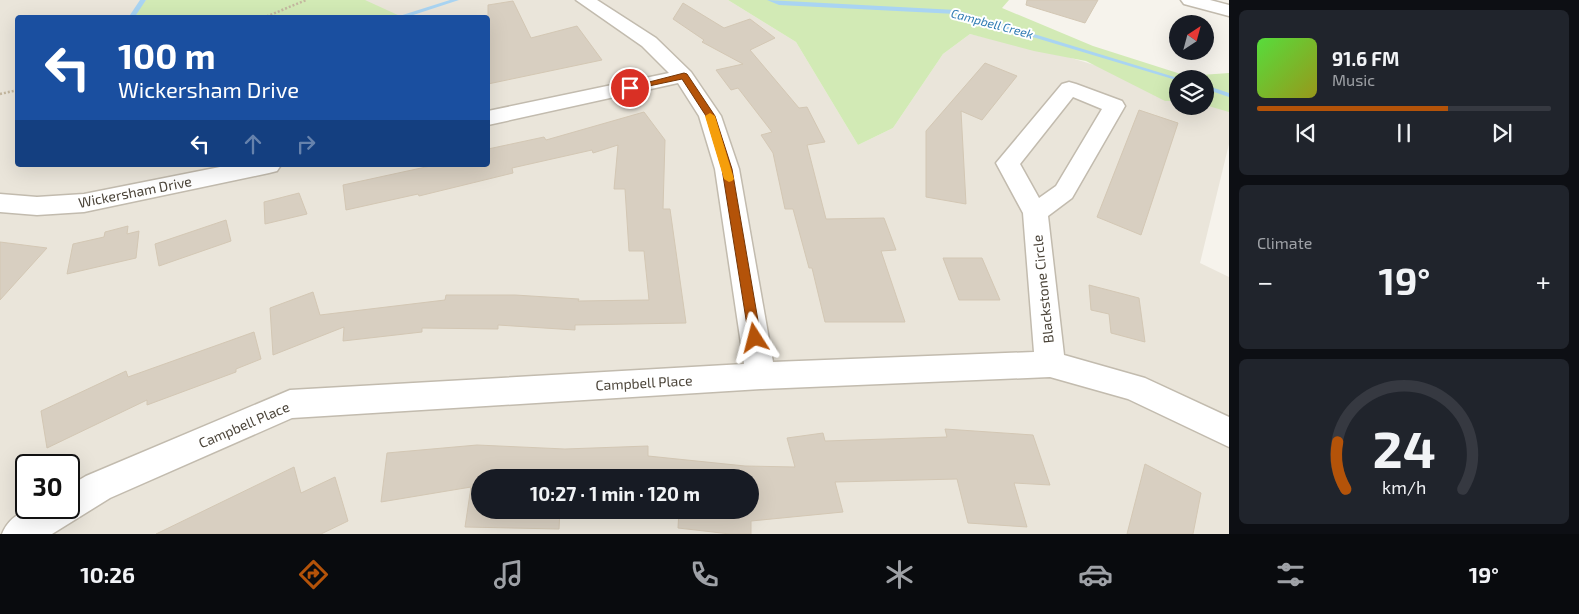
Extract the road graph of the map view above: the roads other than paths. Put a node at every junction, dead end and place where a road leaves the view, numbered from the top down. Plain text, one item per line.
1 (585, 0) edge
2 (1190, 0) edge
3 (1229, 11) edge
4 (684, 76) junction
5 (490, 118) edge
6 (259, 167) edge
7 (0, 203) edge
8 (1035, 214) junction
9 (1050, 364) junction
10 (761, 376) junction
11 (1229, 432) edge
12 (80, 498) edge
13 (45, 519) edge
14 (19, 534) edge

1 - 4 street
2 - 3 street
4 - 5 street
4 - 10 street
6 - 7 street, Wickersham Drive
8 - 8 street, Blackstone Circle
8 - 9 street, Blackstone Circle
9 - 10 street, Campbell Place
9 - 11 street, Campbell Place
10 - 12 street, Campbell Place
13 - 14 street

